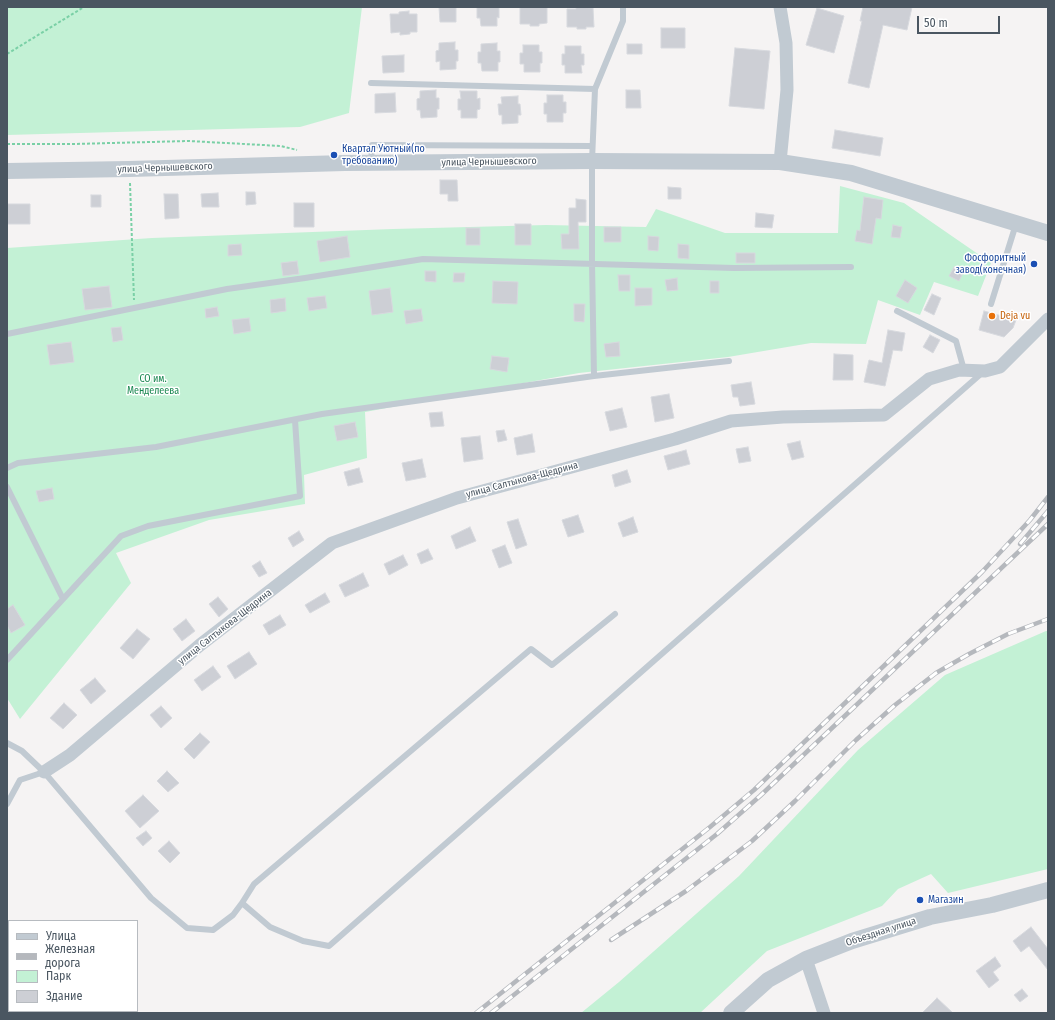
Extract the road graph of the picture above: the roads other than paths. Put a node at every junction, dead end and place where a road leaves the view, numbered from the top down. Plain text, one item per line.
1 (623, 7) edge
2 (780, 7) edge
3 (370, 83) dead end
4 (595, 88) junction
5 (592, 153) junction
6 (780, 162) junction
7 (7, 171) edge
8 (1016, 223) junction
9 (1048, 233) edge
10 (592, 263) junction
11 (851, 267) dead end
12 (991, 304) dead end
13 (897, 311) dead end
14 (1048, 319) edge
15 (7, 334) edge
16 (729, 361) dead end
17 (964, 370) junction
18 (985, 371) junction
19 (594, 376) junction
20 (295, 420) junction
21 (7, 468) edge
22 (7, 487) edge
23 (63, 599) junction
24 (615, 614) dead end
25 (7, 660) edge
26 (7, 743) edge
27 (44, 772) junction
28 (7, 804) edge
29 (1048, 890) edge
30 (242, 903) junction
31 (806, 958) junction
32 (731, 1013) edge
33 (824, 1013) edge

1 - 4 lane
2 - 6 street
3 - 4 lane
4 - 5 lane
5 - 6 street, улица Чернышевского
5 - 7 street, улица Чернышевского
5 - 10 lane
6 - 8 street, улица Чернышевского
8 - 9 street, улица Чернышевского
8 - 12 lane
10 - 11 lane
10 - 15 lane
10 - 19 lane
13 - 17 lane
14 - 18 street, улица Салтыкова-Щедрина
16 - 19 lane
17 - 18 street, улица Салтыкова-Щедрина
17 - 27 street, улица Салтыкова-Щедрина
18 - 30 lane
19 - 20 lane
20 - 21 lane
20 - 23 lane
22 - 23 lane
23 - 25 lane
24 - 30 lane
26 - 27 lane
27 - 28 lane
27 - 30 lane
29 - 31 street, Объездная улица
31 - 32 street, Объездная улица
31 - 33 street

